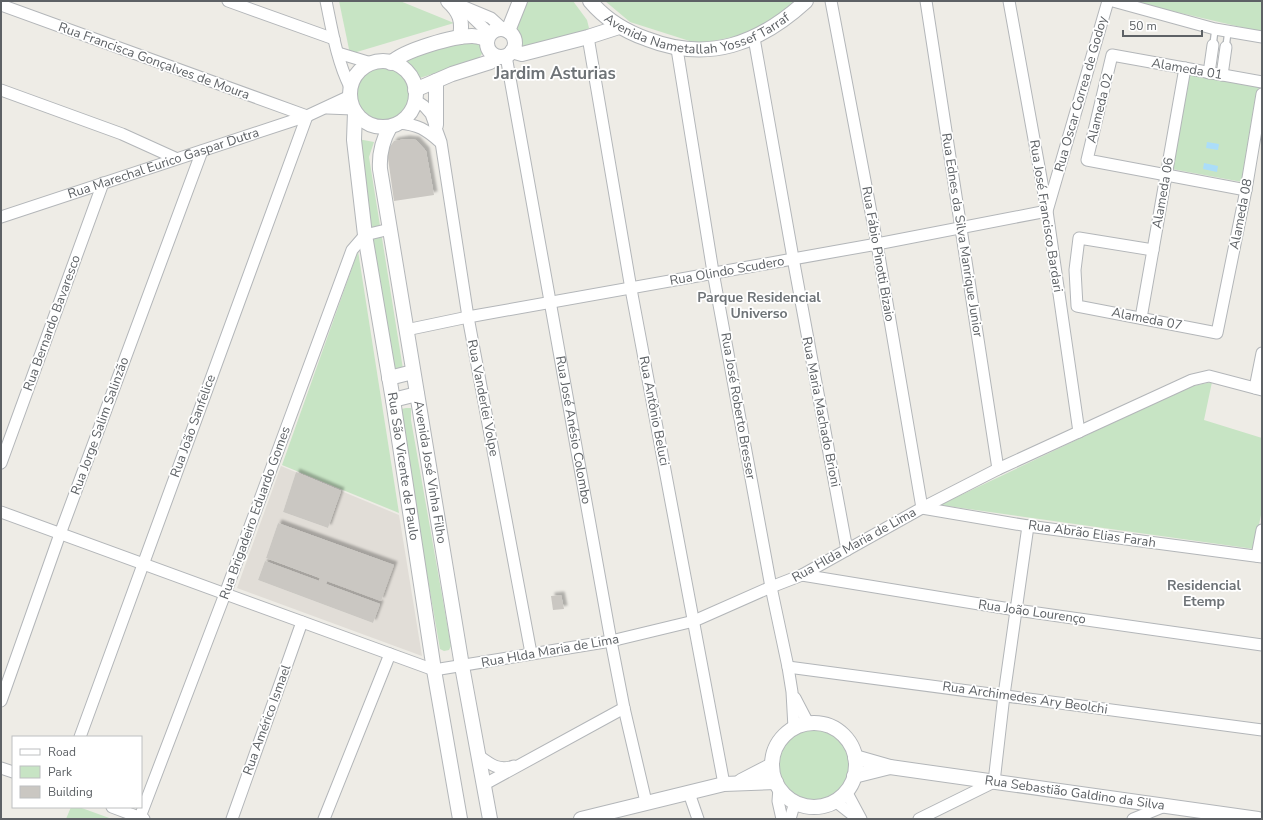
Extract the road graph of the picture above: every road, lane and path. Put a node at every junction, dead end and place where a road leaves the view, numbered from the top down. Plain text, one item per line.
1 (228, 1) edge
2 (326, 1) edge
3 (520, 1) edge
4 (590, 1) edge
5 (806, 1) edge
6 (832, 1) edge
7 (926, 1) edge
8 (1008, 1) edge
9 (1108, 1) edge
10 (1113, 1) edge
11 (453, 2) edge
12 (1, 5) edge
13 (619, 27) junction
14 (1215, 29) junction
15 (506, 30) junction
16 (1228, 31) junction
17 (488, 36) junction
18 (460, 37) junction
19 (588, 37) junction
20 (1262, 37) edge
21 (754, 38) junction
22 (334, 39) junction
23 (1213, 45) joint
24 (1226, 47) joint
25 (677, 49) junction
26 (338, 53) junction
27 (505, 55) junction
28 (1112, 55) joint
29 (391, 63) junction
30 (371, 64) junction
31 (1185, 68) junction
32 (1210, 72) junction
33 (1222, 75) junction
34 (436, 81) junction
35 (1262, 82) edge
36 (1, 90) edge
37 (1262, 94) edge
38 (415, 95) junction
39 (352, 101) junction
40 (307, 116) junction
41 (395, 125) junction
42 (436, 125) junction
43 (441, 142) junction
44 (202, 151) junction
45 (175, 158) junction
46 (1166, 175) junction
47 (103, 183) junction
48 (1246, 190) junction
49 (1047, 211) junction
50 (1, 217) edge
51 (961, 227) junction
52 (390, 229) junction
53 (365, 235) junction
54 (877, 244) junction
55 (1153, 250) junction
56 (793, 258) junction
57 (713, 272) junction
58 (631, 289) junction
59 (551, 302) junction
60 (468, 317) junction
61 (1141, 318) junction
62 (406, 330) junction
63 (1217, 334) joint
64 (1262, 352) edge
65 (412, 372) junction
66 (389, 378) junction
67 (1258, 389) edge
68 (417, 394) junction
69 (393, 400) junction
70 (1079, 432) junction
71 (1, 463) edge
72 (998, 469) junction
73 (922, 508) junction
74 (1, 512) edge
75 (1028, 526) junction
76 (1262, 530) edge
77 (60, 534) junction
78 (847, 550) junction
79 (1259, 557) edge
80 (143, 564) junction
81 (802, 575) junction
82 (771, 587) junction
83 (225, 594) junction
84 (1016, 610) junction
85 (694, 621) junction
86 (302, 622) junction
87 (611, 641) junction
88 (1262, 644) edge
89 (530, 653) junction
90 (390, 654) junction
91 (462, 666) junction
92 (788, 667) junction
93 (434, 670) junction
94 (792, 692) junction
95 (1004, 695) junction
96 (1, 702) edge
97 (624, 708) junction
98 (808, 723) junction
99 (794, 728) junction
100 (1262, 730) edge
101 (80, 736) edge
102 (479, 756) junction
103 (855, 757) junction
104 (522, 764) junction
105 (772, 765) junction
106 (890, 767) junction
107 (1, 768) edge
108 (12, 772) edge
109 (854, 776) junction
110 (739, 782) junction
111 (994, 782) junction
112 (485, 784) junction
113 (724, 784) junction
114 (778, 785) junction
115 (846, 791) junction
116 (689, 793) junction
117 (835, 801) junction
118 (646, 802) junction
119 (796, 802) junction
120 (1165, 806) junction
121 (115, 808) edge
122 (610, 816) edge
123 (142, 818) edge
124 (232, 819) edge
125 (324, 819) edge
126 (460, 819) edge
127 (490, 819) edge
128 (581, 819) edge
129 (698, 819) edge
130 (782, 819) edge
131 (790, 819) edge
132 (858, 819) edge
133 (861, 819) edge
134 (919, 819) edge
135 (1133, 819) edge
136 (1258, 819) edge

1 - 22 street
2 - 22 street, Rua São Vicente de Paulo
3 - 15 street
4 - 13 street, Avenida Nametallah Yossef Tarraf
5 - 21 street, Avenida Nametallah Yossef Tarraf
6 - 54 street, Rua Fábio Pinotti Bizaio
7 - 51 street, Rua Ednes da Silva Manrique Junior
8 - 49 street, Rua José Francisco Bardari
9 - 49 street, Rua Oscar Correa de Godoy
10 - 14 street
11 - 15 street
11 - 17 street
11 - 18 street
12 - 40 street, Rua Francisca Gonçalves de Moura
13 - 19 street
13 - 25 street, Avenida Nametallah Yossef Tarraf
14 - 16 street
14 - 23 lane
15 - 17 street
15 - 27 street
16 - 20 street
16 - 24 lane
17 - 18 street
17 - 27 street
18 - 29 street
19 - 27 street
19 - 58 street, Rua Antônio Beluci
21 - 25 street, Avenida Nametallah Yossef Tarraf
21 - 56 street, Rua Maria Machado Brioni
22 - 26 street, Rua São Vicente de Paulo
23 - 32 street
24 - 33 street
25 - 57 street, Rua José Roberto Bresser
26 - 30 street
26 - 39 street, Rua São Vicente de Paulo
27 - 34 street
27 - 59 street, Rua José Anésio Colombo
28 - 31 street, Alameda 01
28 - 46 street, Alameda 02
29 - 30 street
29 - 38 street
30 - 39 street
31 - 32 street, Alameda 01
31 - 46 street, Alameda 06
32 - 33 street, Alameda 01
33 - 35 street, Alameda 01
34 - 38 street
34 - 42 street
36 - 45 street
37 - 48 street, Alameda 08
38 - 41 street
38 - 42 street, Rua Vanderlei Volpe
39 - 40 street, Rua Marechal Eurico Gaspar Dutra
39 - 41 street
39 - 53 street, Rua São Vicente de Paulo
40 - 44 street, Rua Marechal Eurico Gaspar Dutra
40 - 80 street, Rua João Sanfelice
41 - 43 street
41 - 52 street, Avenida José Vinha Filho
42 - 43 street, Rua Vanderlei Volpe
43 - 60 street, Rua Vanderlei Volpe
44 - 45 street, Rua Marechal Eurico Gaspar Dutra
44 - 77 street, Rua Jorge Salim Salinzão
45 - 47 street, Rua Marechal Eurico Gaspar Dutra
46 - 48 street
46 - 55 street, Alameda 06
47 - 50 street, Rua Marechal Eurico Gaspar Dutra
47 - 71 street, Rua Bernardo Bavaresco
48 - 63 street, Alameda 08
49 - 51 street, Rua Olindo Scudero
49 - 70 street, Rua José Francisco Bardari
51 - 54 street, Rua Olindo Scudero
51 - 72 street, Rua Ednes da Silva Manrique Junior
52 - 53 street
52 - 62 street, Avenida José Vinha Filho
53 - 66 street, Rua São Vicente de Paulo
53 - 83 street, Rua Brigadeiro Eduardo Gomes
54 - 56 street, Rua Olindo Scudero
54 - 73 street, Rua Fábio Pinotti Bizaio
55 - 61 street, Alameda 06
55 - 61 street, Alameda 07
56 - 57 street, Rua Olindo Scudero
56 - 78 street, Rua Maria Machado Brioni
57 - 58 street, Rua Olindo Scudero
57 - 82 street, Rua José Roberto Bresser
58 - 59 street, Rua Olindo Scudero
58 - 85 street, Rua Antônio Beluci
59 - 60 street, Rua Olindo Scudero
59 - 87 street, Rua José Anésio Colombo
60 - 62 street, Rua Olindo Scudero
60 - 89 street, Rua Vanderlei Volpe
61 - 63 street, Alameda 07
62 - 65 street, Avenida José Vinha Filho
64 - 67 street
65 - 66 street
65 - 68 street, Avenida José Vinha Filho
66 - 69 street, Rua São Vicente de Paulo
67 - 70 street, Rua Hlda Maria de Lima
68 - 69 street
68 - 91 street, Avenida José Vinha Filho
69 - 93 street, Rua São Vicente de Paulo
70 - 72 street, Rua Hlda Maria de Lima
72 - 73 street, Rua Hlda Maria de Lima
73 - 75 street, Rua Abrão Elias Farah
73 - 78 street, Rua Hlda Maria de Lima
74 - 77 street
75 - 79 street, Rua Abrão Elias Farah
75 - 84 street
76 - 79 street
77 - 80 street
77 - 96 street, Rua Jorge Salim Salinzão
78 - 81 street, Rua Hlda Maria de Lima
80 - 83 street
80 - 101 street, Rua João Sanfelice
81 - 82 street, Rua Hlda Maria de Lima
81 - 84 street, Rua João Lourenço
82 - 85 street, Rua Hlda Maria de Lima
82 - 92 street, Rua José Roberto Bresser
83 - 86 street
83 - 123 street, Rua Brigadeiro Eduardo Gomes
84 - 88 street, Rua João Lourenço
84 - 95 street
85 - 87 street, Rua Hlda Maria de Lima
85 - 113 street, Rua Antônio Beluci
86 - 90 street
86 - 124 street, Rua Américo Ismael
87 - 89 street, Rua Hlda Maria de Lima
87 - 97 street, Rua José Anésio Colombo
89 - 91 street, Rua Hlda Maria de Lima
90 - 93 street
90 - 125 street
91 - 93 street, Rua Hlda Maria de Lima
91 - 102 street, Avenida José Vinha Filho
92 - 94 street, Rua José Roberto Bresser
92 - 95 street, Rua Archimedes Ary Beolchi
93 - 126 street, Rua São Vicente de Paulo
94 - 98 street, Rua José Roberto Bresser
94 - 99 street, Rua José Roberto Bresser
95 - 100 street, Rua Archimedes Ary Beolchi
95 - 111 street
97 - 104 street
97 - 118 street, Rua José Anésio Colombo
98 - 99 street
98 - 103 street
99 - 105 street
102 - 104 street
102 - 112 street, Avenida José Vinha Filho
103 - 106 street, Rua Sebastião Galdino da Silva
103 - 109 street
104 - 112 street
105 - 110 street
105 - 114 street
106 - 109 street, Rua Sebastião Galdino da Silva
106 - 111 street, Rua Sebastião Galdino da Silva
107 - 108 street
109 - 115 street
110 - 113 street
110 - 114 street
111 - 120 street, Rua Sebastião Galdino da Silva
111 - 134 street
112 - 127 street, Avenida José Vinha Filho
113 - 116 street
114 - 119 street
114 - 130 street
115 - 117 street
115 - 133 street
116 - 118 street
116 - 129 street
117 - 119 street
117 - 132 street
118 - 122 street
119 - 131 street
120 - 135 street
120 - 136 street, Rua Sebastião Galdino da Silva
121 - 123 street
122 - 128 street

